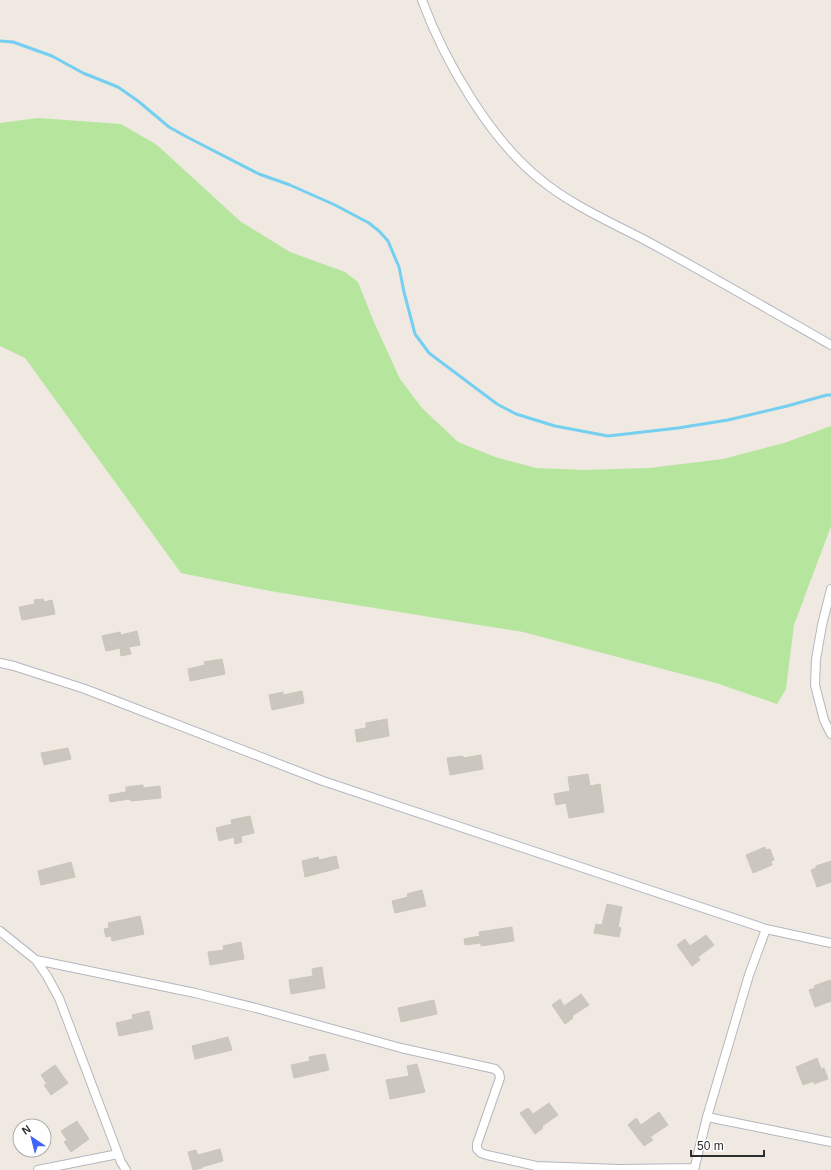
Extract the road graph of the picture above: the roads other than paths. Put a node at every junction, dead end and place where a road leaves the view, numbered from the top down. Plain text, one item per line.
1 (422, 0) edge
2 (831, 344) edge
3 (831, 589) edge
4 (0, 663) edge
5 (831, 734) edge
6 (766, 929) junction
7 (0, 931) edge
8 (831, 943) edge
9 (36, 960) junction
10 (707, 1117) junction
11 (831, 1142) edge
12 (118, 1154) junction
13 (694, 1169) edge
14 (38, 1170) edge
15 (126, 1170) edge

1 - 2 street
3 - 5 street
4 - 6 street
6 - 8 street
6 - 10 street
7 - 9 street
9 - 12 street
9 - 13 street
10 - 11 street
10 - 13 street
12 - 14 street
12 - 15 street

